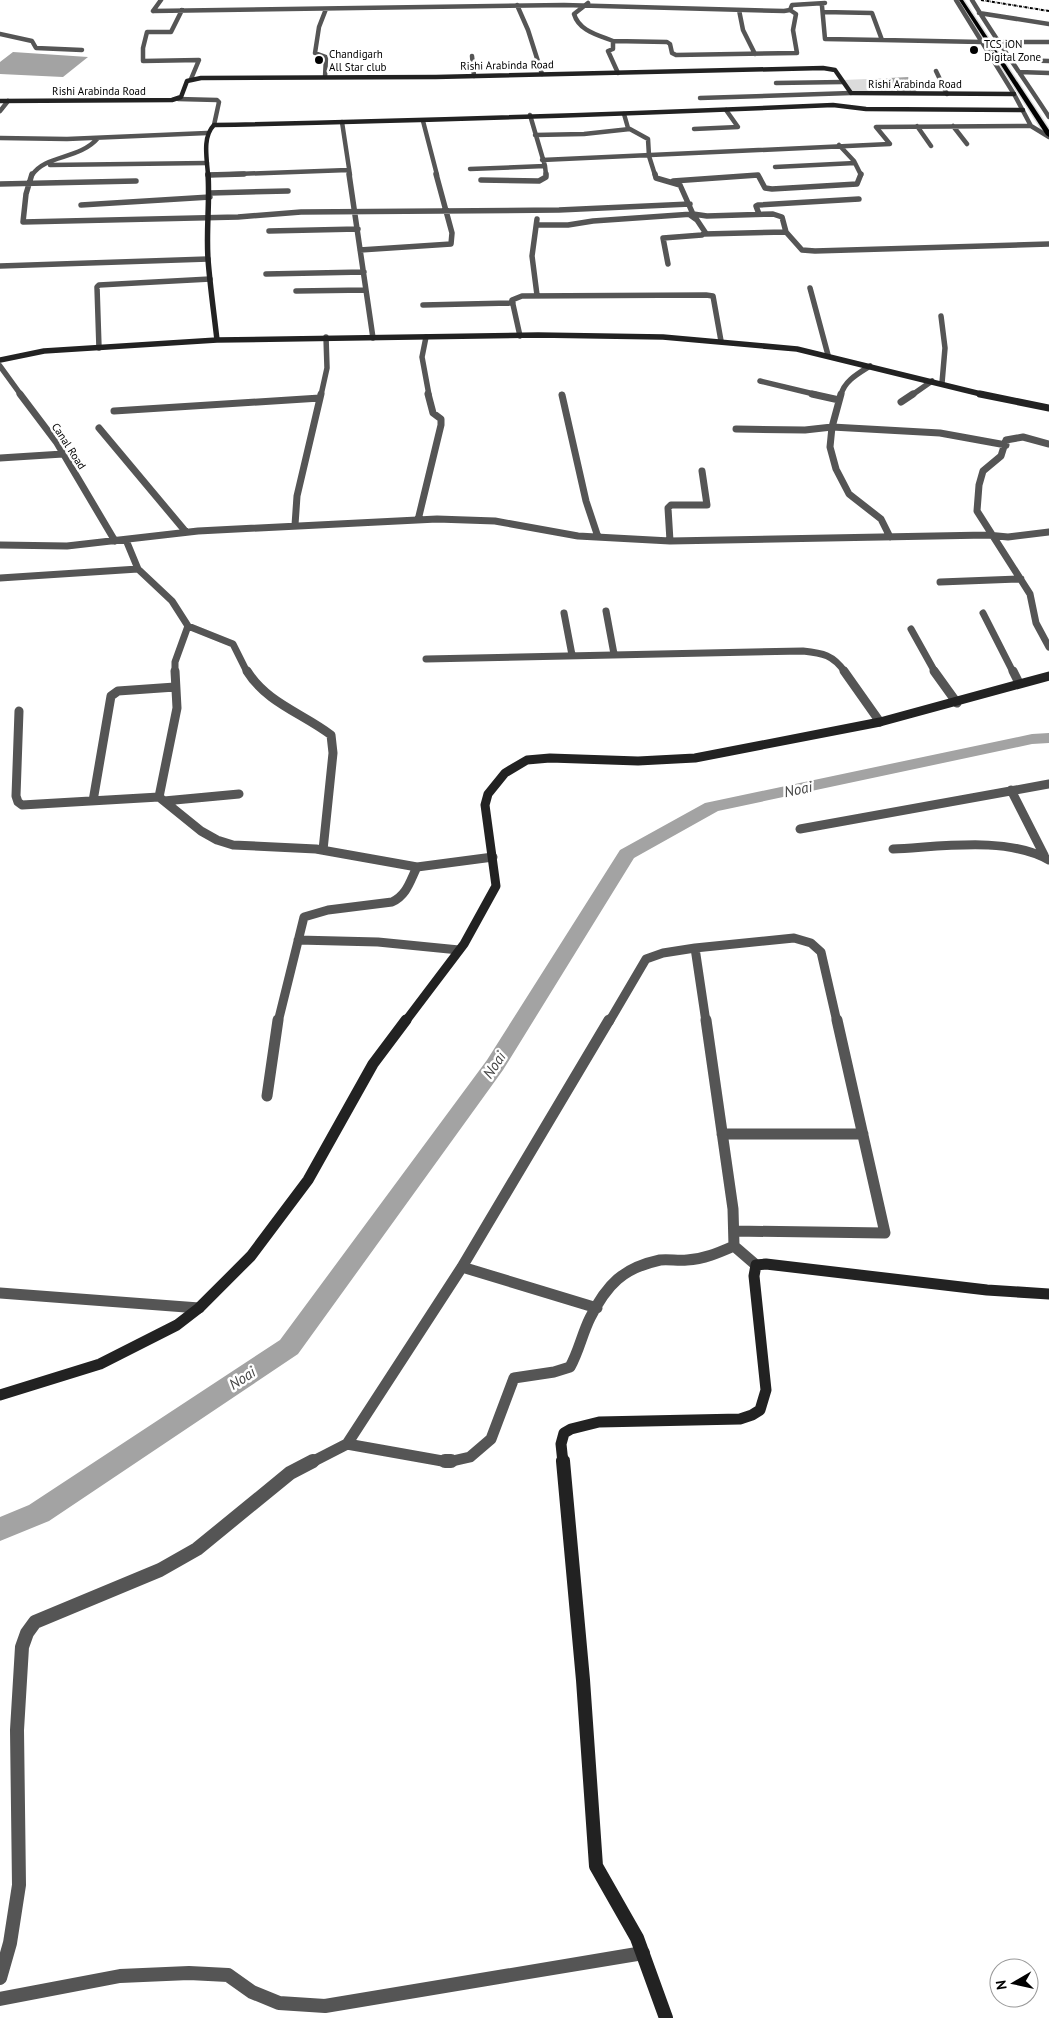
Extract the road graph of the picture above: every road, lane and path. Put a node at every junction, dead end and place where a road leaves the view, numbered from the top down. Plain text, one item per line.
1 (161, 0) edge
2 (424, 0) edge
3 (956, 0) edge
4 (961, 0) edge
5 (972, 0) edge
6 (826, 1) edge
7 (588, 3) edge
8 (691, 3) dead end
9 (516, 5) junction
10 (426, 7) junction
11 (687, 8) junction
12 (326, 9) junction
13 (182, 10) junction
14 (739, 10) junction
15 (790, 10) junction
16 (823, 12) junction
17 (979, 13) junction
18 (1049, 24) edge
19 (0, 34) edge
20 (882, 40) junction
21 (613, 41) junction
22 (981, 42) junction
23 (998, 42) junction
24 (1049, 42) edge
25 (82, 50) dead end
26 (755, 54) junction
27 (472, 56) dead end
28 (1012, 60) junction
29 (1049, 61) edge
30 (936, 71) dead end
31 (1020, 72) junction
32 (618, 73) junction
33 (1049, 73) edge
34 (542, 74) junction
35 (474, 76) junction
36 (325, 77) junction
37 (191, 79) junction
38 (842, 82) junction
39 (776, 83) dead end
40 (852, 93) junction
41 (947, 94) junction
42 (1014, 94) junction
43 (700, 98) dead end
44 (178, 99) junction
45 (0, 101) edge
46 (8, 101) junction
47 (726, 110) junction
48 (1023, 110) junction
49 (0, 111) edge
50 (624, 114) junction
51 (530, 115) junction
52 (1049, 117) edge
53 (423, 121) junction
54 (342, 122) junction
55 (214, 125) junction
56 (917, 126) junction
57 (953, 126) junction
58 (1031, 126) junction
59 (630, 129) junction
60 (694, 129) dead end
61 (207, 133) junction
62 (535, 135) junction
63 (1049, 136) edge
64 (0, 138) edge
65 (98, 138) junction
66 (967, 144) dead end
67 (839, 146) junction
68 (931, 146) dead end
69 (790, 147) junction
70 (795, 153) dead end
71 (649, 156) junction
72 (800, 159) dead end
73 (542, 160) junction
74 (207, 163) junction
75 (855, 163) junction
76 (42, 165) junction
77 (805, 165) junction
78 (545, 166) junction
79 (775, 167) dead end
80 (470, 168) dead end
81 (348, 170) junction
82 (208, 175) junction
83 (481, 180) dead end
84 (136, 181) dead end
85 (667, 181) junction
86 (0, 184) edge
87 (29, 184) junction
88 (288, 192) dead end
89 (210, 195) junction
90 (859, 200) dead end
91 (81, 204) dead end
92 (690, 204) junction
93 (537, 210) junction
94 (445, 211) junction
95 (354, 212) junction
96 (760, 214) junction
97 (691, 215) junction
98 (207, 217) junction
99 (538, 225) junction
100 (358, 228) junction
101 (270, 231) dead end
102 (786, 232) junction
103 (704, 234) junction
104 (1049, 244) edge
105 (360, 250) junction
106 (208, 259) junction
107 (668, 264) dead end
108 (0, 266) edge
109 (364, 272) junction
110 (266, 274) dead end
111 (210, 279) junction
112 (810, 288) dead end
113 (366, 290) junction
114 (296, 291) dead end
115 (537, 295) junction
116 (513, 303) junction
117 (422, 305) dead end
118 (941, 316) dead end
119 (520, 336) junction
120 (326, 337) junction
121 (426, 337) junction
122 (373, 338) junction
123 (217, 340) junction
124 (721, 340) junction
125 (98, 348) junction
126 (828, 355) junction
127 (0, 360) edge
128 (0, 366) edge
129 (870, 366) junction
130 (932, 380) junction
131 (760, 381) dead end
132 (942, 383) junction
133 (562, 395) dead end
134 (320, 398) junction
135 (839, 400) junction
136 (901, 402) dead end
137 (1049, 408) edge
138 (114, 411) dead end
139 (832, 427) junction
140 (99, 428) dead end
141 (736, 429) dead end
142 (1049, 444) edge
143 (1006, 445) junction
144 (64, 454) junction
145 (0, 458) edge
146 (702, 471) dead end
147 (418, 520) junction
148 (296, 525) junction
149 (186, 532) junction
150 (1049, 532) edge
151 (994, 536) junction
152 (598, 537) junction
153 (890, 537) junction
154 (126, 540) junction
155 (115, 541) junction
156 (670, 541) junction
157 (0, 546) edge
158 (138, 569) junction
159 (0, 578) edge
160 (1021, 579) junction
161 (940, 582) dead end
162 (606, 611) dead end
163 (564, 613) dead end
164 (983, 613) dead end
165 (188, 626) junction
166 (911, 629) dead end
167 (1049, 647) edge
168 (614, 654) junction
169 (572, 655) junction
170 (426, 659) dead end
171 (1049, 676) edge
172 (1019, 683) junction
173 (175, 687) junction
174 (957, 703) junction
175 (19, 710) dead end
176 (880, 722) junction
177 (1049, 784) edge
178 (1011, 790) junction
179 (239, 794) dead end
180 (162, 799) junction
181 (93, 801) junction
182 (800, 829) dead end
183 (893, 849) dead end
184 (323, 850) junction
185 (493, 856) junction
186 (1046, 857) edge
187 (417, 867) junction
188 (298, 940) junction
189 (695, 948) junction
190 (459, 950) junction
191 (267, 1096) dead end
192 (722, 1134) junction
193 (863, 1134) junction
194 (734, 1231) junction
195 (734, 1246) junction
196 (756, 1265) junction
197 (462, 1268) junction
198 (0, 1293) edge
199 (1049, 1294) edge
200 (199, 1308) junction
201 (597, 1308) junction
202 (0, 1395) edge
203 (347, 1444) junction
204 (643, 1953) junction
205 (0, 1978) edge
206 (0, 1999) edge
207 (666, 2018) edge

1 - 13 street
2 - 10 street
3 - 22 street
4 - 63 main road
5 - 17 street
6 - 15 street
6 - 16 street
7 - 9 street
7 - 11 street
7 - 21 street
8 - 11 street
9 - 10 street
9 - 34 street
10 - 12 street
11 - 14 street
12 - 13 street
12 - 36 street
13 - 37 street
14 - 15 street
14 - 26 street
15 - 26 street
16 - 20 street
16 - 20 street
17 - 18 street
17 - 23 street
19 - 25 street
20 - 22 street
21 - 26 street
21 - 32 street
22 - 42 street
23 - 24 street
23 - 28 street
27 - 35 street
28 - 29 street
28 - 31 street
30 - 41 street
31 - 33 street
31 - 52 street
32 - 34 street, Rishi Arabinda Road
32 - 38 street, Rishi Arabinda Road
34 - 35 street, Rishi Arabinda Road
35 - 36 street, Rishi Arabinda Road
36 - 37 street, Rishi Arabinda Road
37 - 44 street
38 - 39 street
38 - 40 street, Rishi Arabinda Road
40 - 41 street, Rishi Arabinda Road
40 - 43 street
41 - 42 street, Rishi Arabinda Road
42 - 48 street
44 - 46 street, Rishi Arabinda Road
44 - 55 street
45 - 46 street, Rishi Arabinda Road
46 - 49 street
47 - 48 street
47 - 50 street
47 - 60 street
48 - 58 street
50 - 51 street
50 - 59 street
51 - 53 street
51 - 62 street
53 - 54 street
53 - 94 street
54 - 55 street
54 - 81 street
55 - 61 street
56 - 57 street
56 - 67 street
56 - 68 street
57 - 58 street
57 - 66 street
58 - 63 street
59 - 62 street
59 - 71 street
61 - 65 street
61 - 74 street
62 - 73 street
64 - 65 street
65 - 76 street
67 - 69 street
67 - 75 street
69 - 70 street
69 - 71 street
71 - 73 street
71 - 85 street
72 - 77 street
73 - 78 street
74 - 76 street
74 - 82 street
75 - 77 street
75 - 85 street
76 - 87 street
77 - 79 street
78 - 80 street
78 - 83 street
81 - 82 street
81 - 95 street
82 - 89 street
84 - 87 street
85 - 92 street
86 - 87 street
87 - 98 street
88 - 89 street
89 - 91 street
89 - 98 street
90 - 96 street
92 - 93 street
92 - 97 street
93 - 94 street
93 - 99 street
94 - 95 street
94 - 105 street
95 - 98 street
95 - 100 street
96 - 97 street
96 - 102 street
97 - 99 street
97 - 103 street
98 - 106 street
99 - 115 street
100 - 101 street
100 - 105 street
102 - 103 street
102 - 104 street
103 - 107 street
105 - 109 street
106 - 108 street
106 - 111 street
109 - 110 street
109 - 113 street
111 - 123 street
111 - 125 street
112 - 126 street
113 - 114 street
113 - 122 street
115 - 116 street
115 - 124 street
116 - 117 street
116 - 119 street
118 - 132 street
119 - 121 street
119 - 124 street
120 - 122 street
120 - 123 street
120 - 134 street
121 - 122 street
121 - 147 street
123 - 125 street
124 - 126 street
125 - 127 street
126 - 129 street
128 - 144 street, Canal Road
129 - 130 street
129 - 135 street
130 - 132 street
130 - 136 street
131 - 135 street
132 - 137 street
133 - 152 street
134 - 138 street
134 - 148 street
135 - 139 street
139 - 141 street
139 - 143 street
139 - 153 street
140 - 149 street
142 - 143 street
143 - 151 street
144 - 145 street
144 - 155 street, Canal Road
146 - 156 street
147 - 148 street
147 - 152 street
148 - 149 street
149 - 154 street
150 - 151 street
151 - 153 street
151 - 160 street
152 - 156 street
153 - 156 street
154 - 155 street
154 - 158 street
155 - 157 street
158 - 159 street
158 - 165 street
160 - 161 street
160 - 167 street
162 - 168 street
163 - 169 street
164 - 172 street
165 - 173 street
165 - 184 street
166 - 174 street
168 - 169 street
168 - 176 street
169 - 170 street
171 - 172 street
172 - 174 street
173 - 180 street
173 - 181 street
174 - 176 street
175 - 181 street
176 - 185 street
177 - 178 street
178 - 182 street
178 - 186 street
179 - 180 street
180 - 181 street
180 - 184 street
183 - 186 street
184 - 187 street
185 - 187 street
185 - 190 street
187 - 188 street
188 - 190 street
188 - 191 street
189 - 192 street
189 - 193 street
189 - 197 street
190 - 200 street
192 - 193 street
192 - 194 street
193 - 194 street
194 - 195 street
195 - 196 street
195 - 201 street
196 - 199 street
196 - 204 street
197 - 201 street
197 - 203 street
198 - 200 street
200 - 202 street
201 - 203 street
203 - 205 street
204 - 206 street
204 - 207 street

